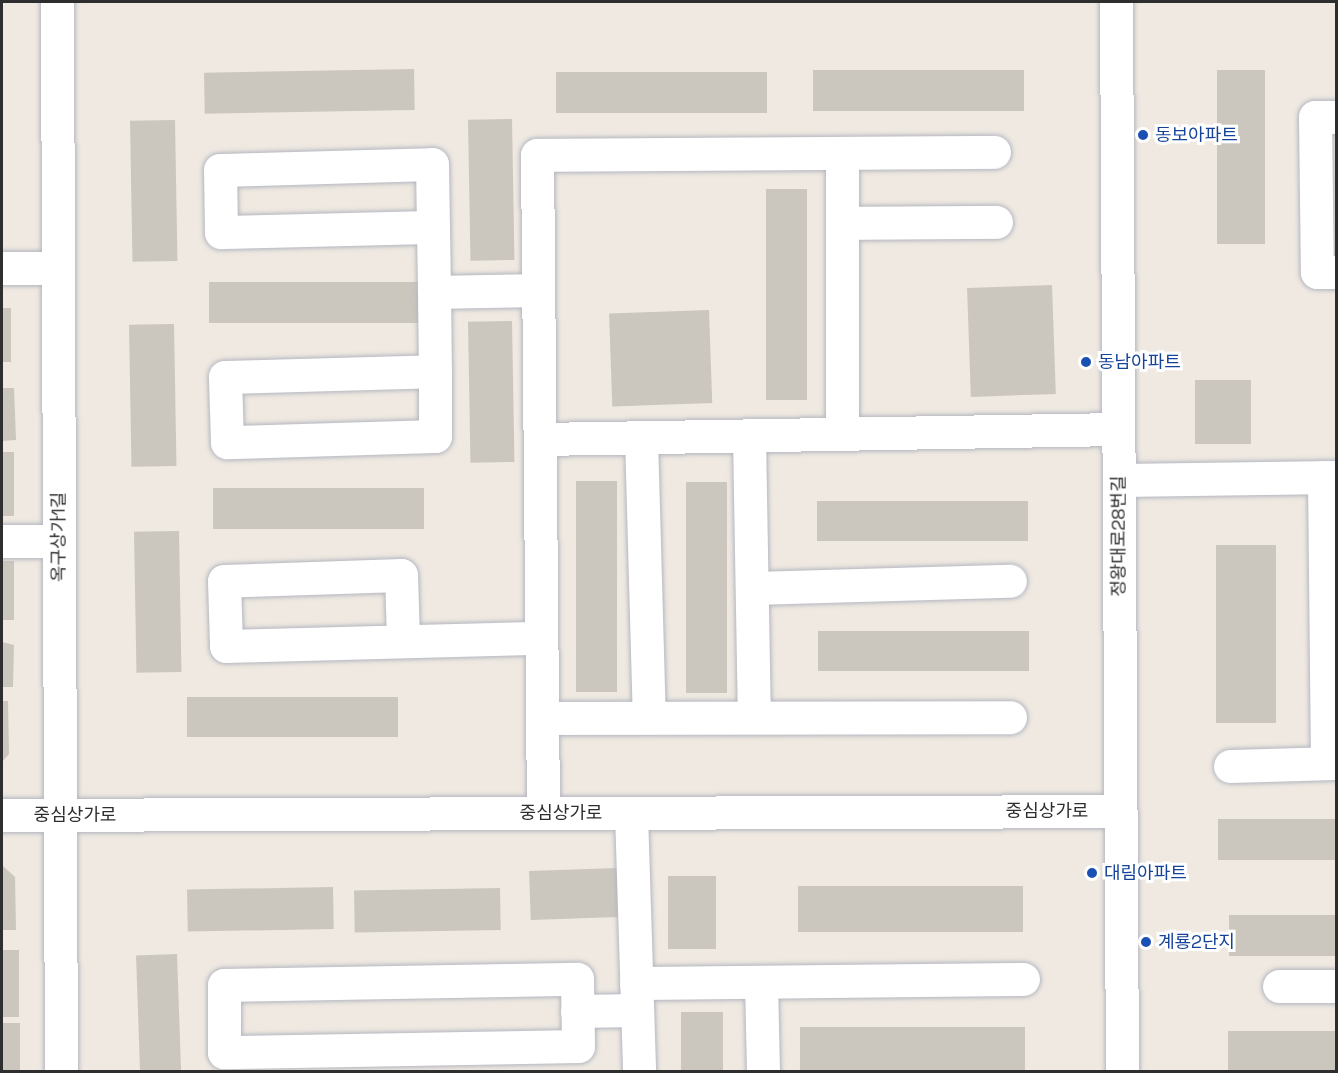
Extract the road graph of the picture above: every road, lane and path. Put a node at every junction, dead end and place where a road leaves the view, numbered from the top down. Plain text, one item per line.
1 (57, 2) edge
2 (1116, 2) edge
3 (1336, 117) edge
4 (994, 152) dead end
5 (842, 153) junction
6 (996, 222) dead end
7 (842, 224) junction
8 (433, 227) junction
9 (2, 268) edge
10 (58, 268) junction
11 (1336, 272) edge
12 (538, 290) junction
13 (434, 292) junction
14 (435, 371) junction
15 (1119, 429) junction
16 (843, 434) junction
17 (749, 436) junction
18 (640, 437) junction
19 (540, 439) junction
20 (1330, 477) edge
21 (1119, 480) junction
22 (59, 541) junction
23 (2, 542) edge
24 (1010, 581) dead end
25 (752, 588) junction
26 (541, 638) junction
27 (403, 641) junction
28 (649, 717) junction
29 (754, 717) junction
30 (1010, 717) dead end
31 (542, 718) junction
32 (1332, 763) edge
33 (1230, 766) dead end
34 (1120, 811) junction
35 (543, 813) junction
36 (631, 813) junction
37 (2, 815) edge
38 (60, 815) junction
39 (1023, 978) dead end
40 (761, 982) junction
41 (1279, 986) dead end
42 (1336, 986) edge
43 (636, 997) junction
44 (577, 1011) junction
45 (61, 1071) edge
46 (639, 1071) edge
47 (763, 1071) edge
48 (1122, 1071) edge

1 - 10 street, 옥구상가1길
2 - 15 street, 정왕대로28번길
3 - 11 street
4 - 5 street
5 - 7 street
5 - 12 street
6 - 7 street
7 - 16 street
8 - 8 street
8 - 13 street
9 - 10 street
10 - 22 street, 옥구상가1길
12 - 13 street
12 - 19 street
13 - 14 street
14 - 14 street
15 - 16 street
15 - 21 street, 정왕대로28번길
16 - 17 street
17 - 18 street
17 - 25 street
18 - 19 street
18 - 28 street
19 - 26 street
20 - 21 street
20 - 32 street
21 - 34 street, 정왕대로28번길
22 - 23 street
22 - 38 street, 옥구상가1길
24 - 25 street
25 - 29 street
26 - 27 street
26 - 31 street
27 - 27 street
28 - 29 street
28 - 31 street
29 - 30 street
31 - 35 street
32 - 33 street
34 - 36 street, 중심상가로
34 - 48 street, 정왕대로28번길
35 - 36 street, 중심상가로
35 - 38 street, 중심상가로
36 - 43 street
37 - 38 street, 중심상가로
38 - 45 street, 옥구상가1길
39 - 40 street
40 - 43 street
40 - 47 street
41 - 42 street
43 - 44 street
43 - 46 street
44 - 44 street

